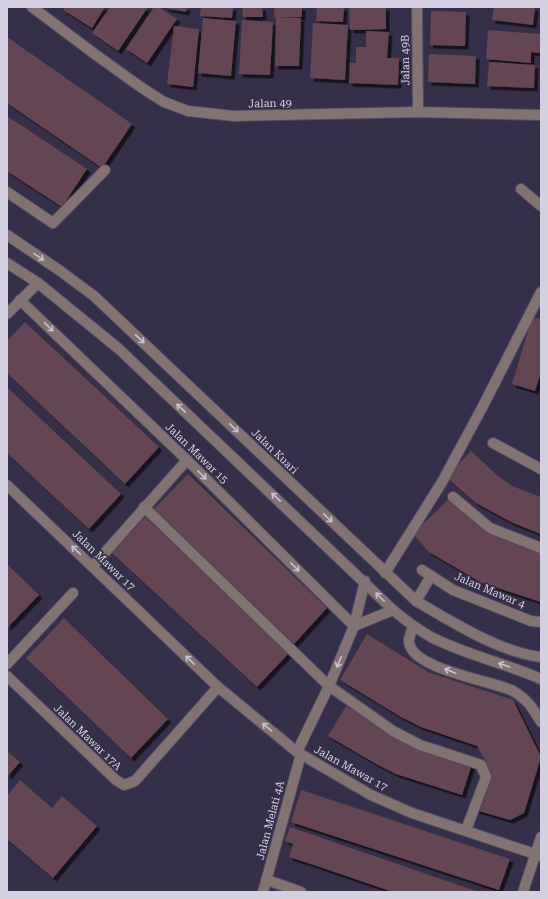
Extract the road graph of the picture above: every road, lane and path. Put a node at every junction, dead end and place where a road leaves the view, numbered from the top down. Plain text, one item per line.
1 (32, 7) edge
2 (417, 7) edge
3 (418, 112) junction
4 (541, 115) edge
5 (105, 170) dead end
6 (521, 189) dead end
7 (7, 192) edge
8 (541, 206) edge
9 (7, 235) edge
10 (9, 267) edge
11 (38, 283) junction
12 (541, 292) edge
13 (20, 300) junction
14 (7, 314) edge
15 (492, 443) dead end
16 (187, 460) junction
17 (541, 470) edge
18 (7, 485) edge
19 (453, 497) dead end
20 (144, 508) junction
21 (541, 548) edge
22 (93, 566) junction
23 (422, 570) dead end
24 (385, 572) junction
25 (431, 576) junction
26 (365, 581) junction
27 (73, 593) dead end
28 (416, 601) junction
29 (393, 610) junction
30 (541, 622) edge
31 (354, 626) junction
32 (413, 626) junction
33 (541, 657) edge
34 (7, 664) edge
35 (7, 676) edge
36 (541, 679) edge
37 (329, 686) junction
38 (218, 687) junction
39 (541, 722) edge
40 (299, 754) junction
41 (466, 830) junction
42 (541, 837) edge
43 (538, 855) edge
44 (266, 880) junction
45 (263, 892) edge
46 (301, 892) edge
47 (523, 892) edge

1 - 3 street, Jalan 49
2 - 3 street, Jalan 49B
3 - 4 street, Jalan 49
5 - 7 street
6 - 8 street
9 -> 24 street, Jalan Kuari
10 - 11 street
11 - 13 street
26 -> 11 street
12 - 24 street
13 - 14 street
13 -> 16 street, Jalan Mawar 15
15 - 17 street
16 - 20 street
16 -> 31 street, Jalan Mawar 15
22 -> 18 street, Jalan Mawar 17
19 - 21 street
20 - 22 street
20 - 37 street
38 -> 22 street, Jalan Mawar 17
23 - 25 street, Jalan Mawar 4
24 - 28 street, Jalan Kuari
25 - 28 street
25 - 30 street, Jalan Mawar 4
29 -> 26 street
26 - 31 street, Jalan Mawar 17
27 - 34 street
28 - 33 street, Jalan Kuari
29 - 31 street
29 - 32 street
31 -> 37 street, Jalan Mawar 17
36 -> 32 street
39 -> 32 street
35 - 38 street, Jalan Mawar 17A
37 - 40 street, Jalan Mawar 17
37 - 41 street
40 -> 38 street, Jalan Mawar 17
40 - 41 street, Jalan Mawar 17
40 - 44 street, Jalan Melati 4A
41 - 43 street, Jalan Mawar 17
42 - 43 street
43 - 47 street
44 - 45 street, Jalan Melati 4A
44 - 46 street

